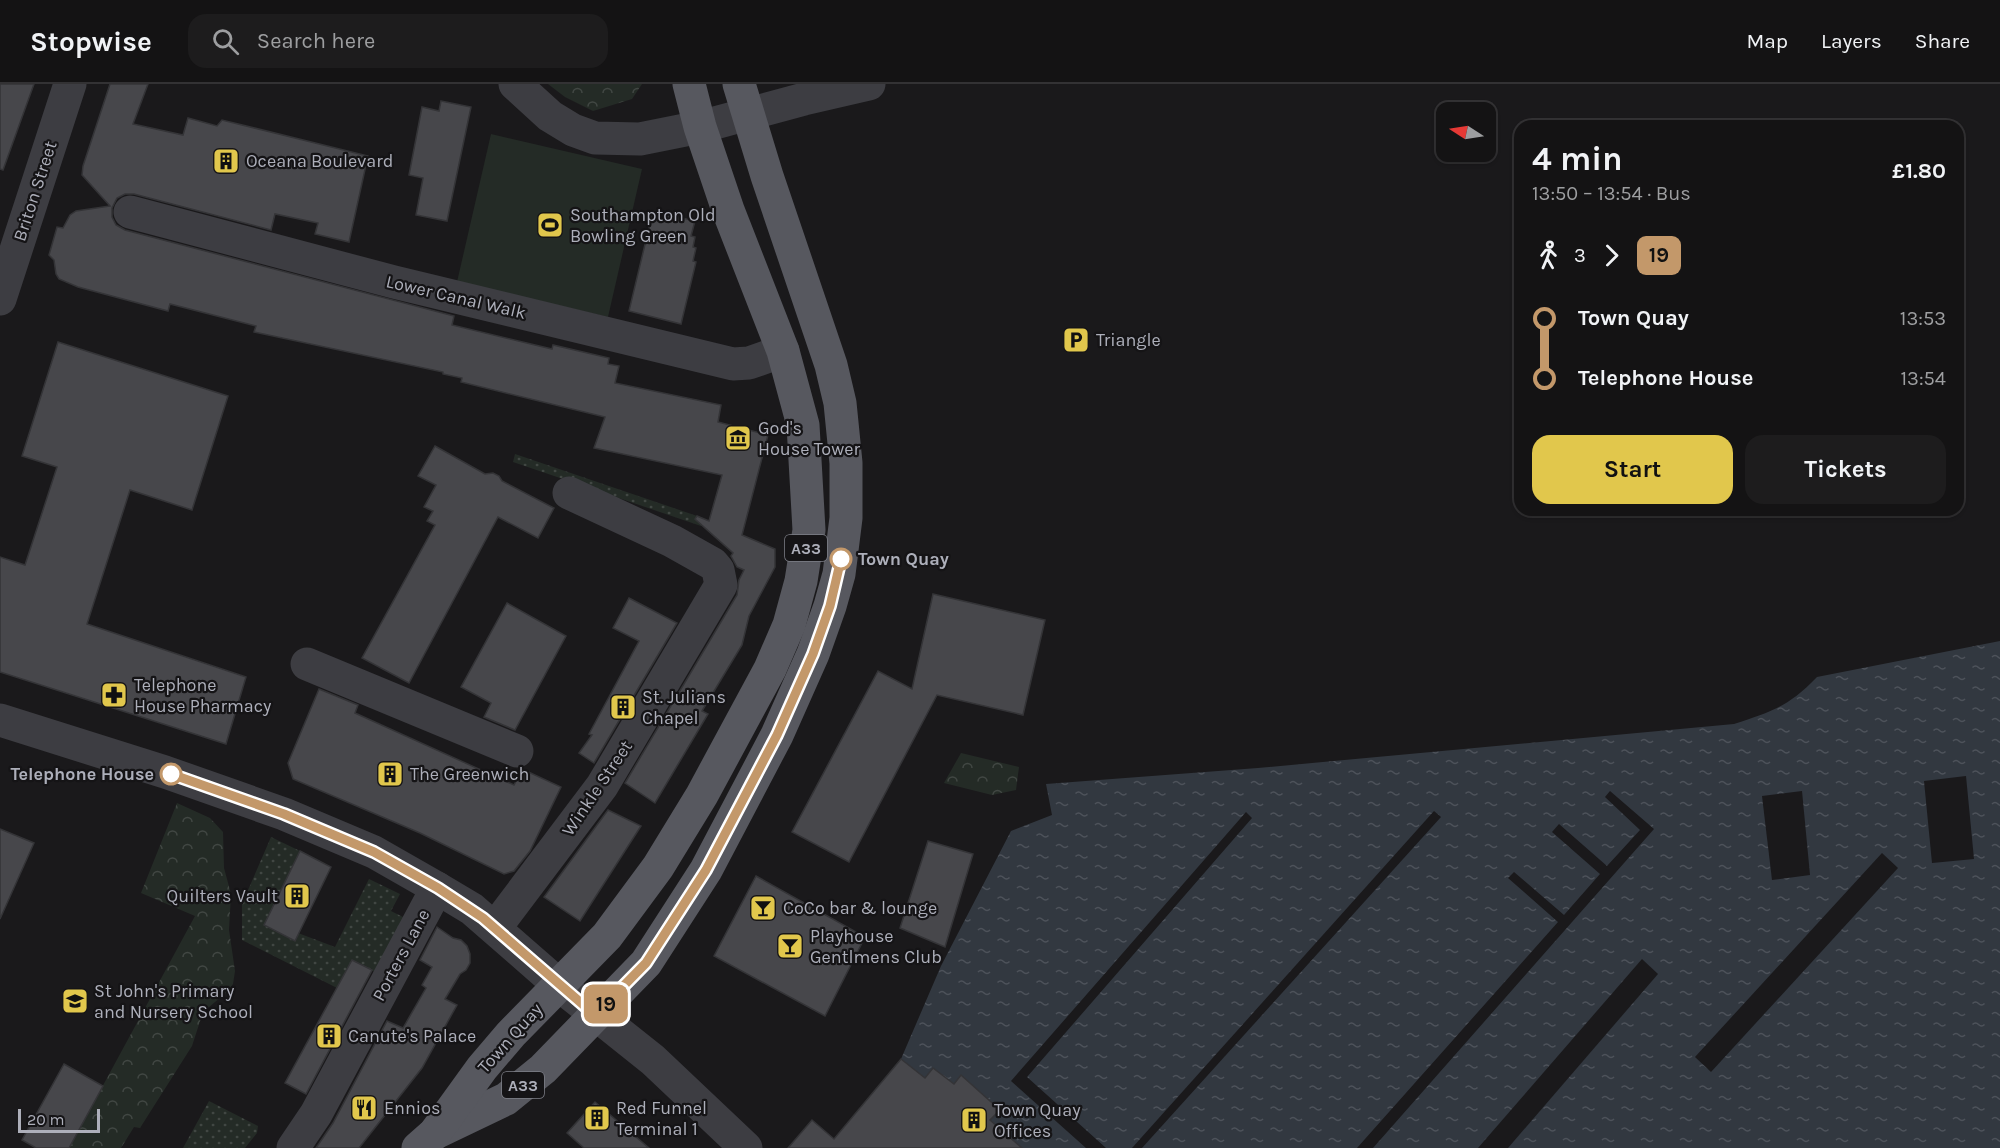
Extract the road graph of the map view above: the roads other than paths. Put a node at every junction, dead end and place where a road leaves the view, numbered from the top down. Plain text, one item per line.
1 (70, 84) edge
2 (515, 84) edge
3 (689, 84) edge
4 (739, 84) edge
5 (870, 84) edge
6 (748, 115) junction
7 (700, 127) junction
8 (130, 212) dead end
9 (0, 299) edge
10 (783, 351) junction
11 (569, 493) dead end
12 (307, 663) dead end
13 (0, 720) edge
14 (517, 751) dead end
15 (438, 888) junction
16 (495, 928) junction
17 (560, 985) junction
18 (595, 1015) junction
19 (426, 1140) edge
20 (293, 1148) edge
21 (746, 1148) edge

1 - 9 street, Briton Street
2 - 7 street
3 - 7 main road, A33
4 - 6 main road, A33
5 - 6 street
6 - 7 street
6 - 18 main road, Town Quay / A33
7 - 10 main road, Town Quay / A33
8 - 10 street, Lower Canal Walk
10 - 17 main road, Town Quay / A33
11 - 16 street, Winkle Street
12 - 14 street
13 - 15 street
15 - 16 street
15 - 20 street, Porters Lane
16 - 17 street
17 - 18 street
17 - 19 main road, Town Quay / A33
18 - 19 main road, Town Quay / A33
18 - 21 street

